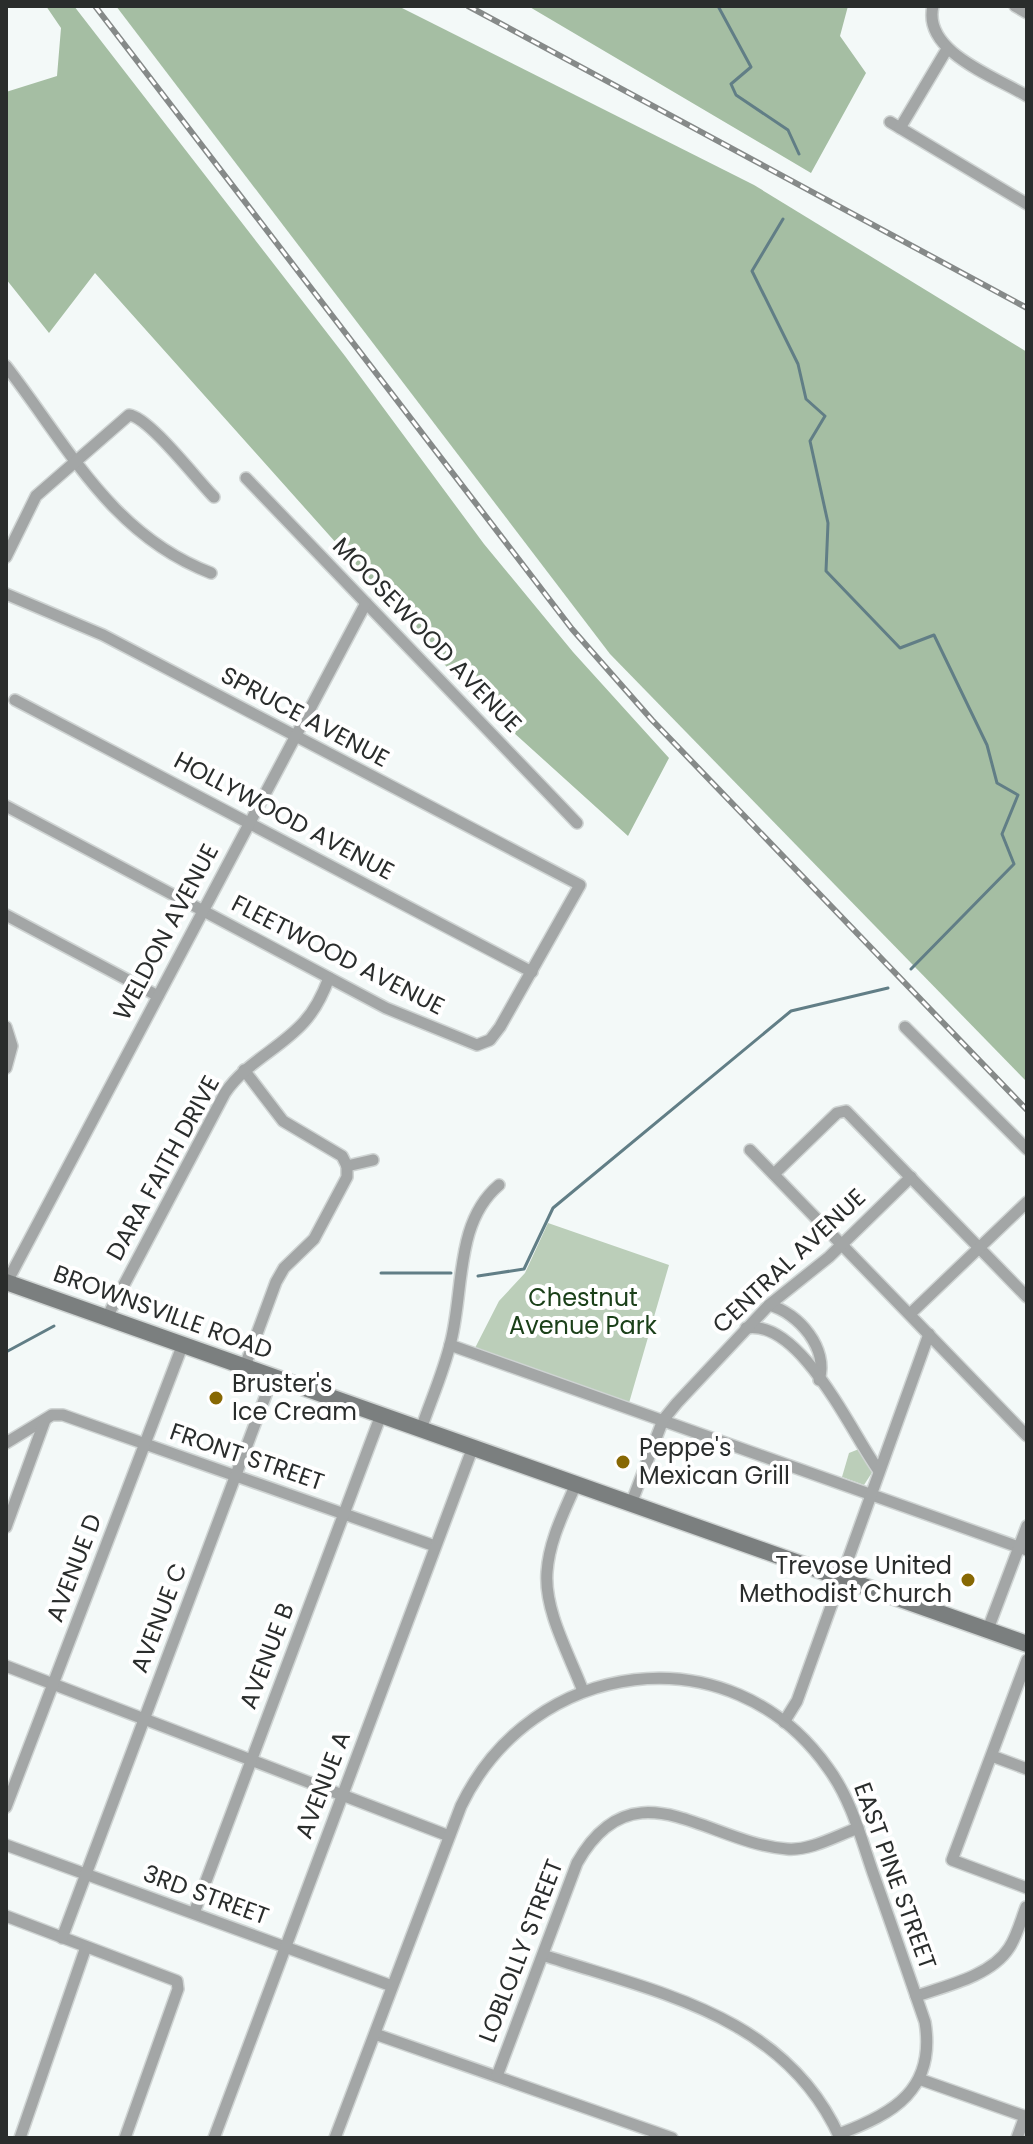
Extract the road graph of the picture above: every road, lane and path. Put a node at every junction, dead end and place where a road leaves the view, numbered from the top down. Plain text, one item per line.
1 (933, 6) edge
2 (1015, 6) edge
3 (1027, 13) edge
4 (947, 49) junction
5 (1027, 96) edge
6 (1027, 204) edge
7 (6, 366) edge
8 (75, 459) junction
9 (246, 478) dead end
10 (214, 497) dead end
11 (6, 557) edge
12 (211, 573) dead end
13 (6, 594) edge
14 (366, 603) junction
15 (15, 700) dead end
16 (296, 736) junction
17 (6, 806) edge
18 (249, 823) junction
19 (577, 823) dead end
20 (203, 911) junction
21 (6, 915) edge
22 (532, 972) junction
23 (329, 978) junction
24 (158, 996) junction
25 (6, 1027) edge
26 (905, 1027) dead end
27 (6, 1068) edge
28 (244, 1070) junction
29 (1027, 1149) edge
30 (750, 1150) dead end
31 (373, 1160) dead end
32 (347, 1166) junction
33 (774, 1174) junction
34 (911, 1177) junction
35 (499, 1185) dead end
36 (1027, 1202) edge
37 (842, 1244) junction
38 (980, 1247) junction
39 (7, 1282) edge
40 (1027, 1297) edge
41 (769, 1305) junction
42 (910, 1314) junction
43 (107, 1317) junction
44 (746, 1328) junction
45 (929, 1334) junction
46 (183, 1344) junction
47 (450, 1345) junction
48 (245, 1366) junction
49 (273, 1376) junction
50 (819, 1380) junction
51 (381, 1415) junction
52 (45, 1420) junction
53 (663, 1420) junction
54 (421, 1429) junction
55 (1027, 1436) edge
56 (6, 1443) edge
57 (144, 1446) junction
58 (473, 1447) junction
59 (879, 1471) junction
60 (238, 1476) junction
61 (576, 1484) junction
62 (871, 1493) junction
63 (631, 1504) junction
64 (344, 1513) junction
65 (1027, 1526) edge
66 (6, 1527) edge
67 (435, 1546) junction
68 (1023, 1548) edge
69 (841, 1578) junction
70 (988, 1629) junction
71 (1027, 1644) edge
72 (1027, 1660) edge
73 (6, 1666) edge
74 (54, 1683) junction
75 (583, 1691) junction
76 (145, 1718) junction
77 (784, 1722) junction
78 (992, 1756) junction
79 (252, 1759) junction
80 (1027, 1769) edge
81 (344, 1793) junction
82 (6, 1807) edge
83 (858, 1828) junction
84 (449, 1836) junction
85 (6, 1845) edge
86 (87, 1875) junction
87 (1027, 1888) edge
88 (1026, 1907) edge
89 (194, 1913) junction
90 (6, 1916) edge
91 (62, 1938) junction
92 (86, 1947) junction
93 (285, 1948) junction
94 (543, 1955) junction
95 (392, 1986) junction
96 (916, 1996) junction
97 (375, 2034) junction
98 (497, 2076) junction
99 (919, 2079) junction
100 (1026, 2116) edge
101 (840, 2136) edge
102 (20, 2138) edge
103 (125, 2138) edge
104 (214, 2138) edge
105 (335, 2138) edge
106 (672, 2138) edge
107 (1017, 2138) edge

1 - 4 street
2 - 3 street
4 - 5 street
4 - 6 street
7 - 8 street
8 - 10 street
8 - 11 street
8 - 12 street
9 - 14 street, MOOSEWOOD AVENUE
13 - 16 street, SPRUCE AVENUE
14 - 16 street, WELDON AVENUE
14 - 19 street, MOOSEWOOD AVENUE
15 - 18 street, HOLLYWOOD AVENUE
16 - 18 street, WELDON AVENUE
16 - 22 street, SPRUCE AVENUE
17 - 20 street, FLEETWOOD AVENUE
18 - 20 street, WELDON AVENUE
18 - 22 street, HOLLYWOOD AVENUE
20 - 23 street, FLEETWOOD AVENUE
20 - 24 street, WELDON AVENUE
21 - 24 street
22 - 23 street, FLEETWOOD AVENUE
23 - 28 street, DARA FAITH DRIVE
24 - 39 street, WELDON AVENUE
25 - 27 street
26 - 29 street
28 - 32 street
28 - 43 street, DARA FAITH DRIVE
30 - 33 street
31 - 32 street
32 - 48 street
33 - 34 street
33 - 37 street
34 - 37 street, CENTRAL AVENUE
34 - 38 street
35 - 47 street
36 - 38 street
37 - 41 street, CENTRAL AVENUE
37 - 42 street
38 - 40 street
38 - 42 street
39 - 43 street, BROWNSVILLE ROAD
41 - 44 street, CENTRAL AVENUE
41 - 50 street
42 - 45 street
43 - 46 street, BROWNSVILLE ROAD
44 - 50 street
44 - 53 street, CENTRAL AVENUE
45 - 55 street
45 - 59 street
46 - 48 street, BROWNSVILLE ROAD
46 - 57 street, AVENUE D
47 - 53 street
47 - 54 street
48 - 49 street, BROWNSVILLE ROAD
49 - 51 street, BROWNSVILLE ROAD
49 - 60 street, AVENUE C
50 - 59 street
51 - 54 street, BROWNSVILLE ROAD
51 - 64 street, AVENUE B
52 - 56 street
52 - 57 street, FRONT STREET
52 - 66 street
53 - 62 street
53 - 63 street, CENTRAL AVENUE
54 - 58 street, BROWNSVILLE ROAD
57 - 60 street, FRONT STREET
57 - 74 street, AVENUE D
58 - 61 street, BROWNSVILLE ROAD
58 - 67 street, AVENUE A
59 - 62 street
60 - 64 street, FRONT STREET
60 - 76 street, AVENUE C
61 - 63 street, BROWNSVILLE ROAD
61 - 75 street
62 - 68 street
62 - 69 street
63 - 69 street, BROWNSVILLE ROAD
64 - 67 street, FRONT STREET
64 - 79 street, AVENUE B
65 - 68 street
67 - 81 street, AVENUE A
68 - 70 street
69 - 70 street, BROWNSVILLE ROAD
69 - 77 street
70 - 71 street, BROWNSVILLE ROAD
72 - 78 street
73 - 74 street
74 - 76 street
74 - 82 street, AVENUE D
75 - 77 street, EAST PINE STREET
75 - 84 street, EAST PINE STREET
76 - 79 street
76 - 86 street, AVENUE C
77 - 83 street, EAST PINE STREET
78 - 80 street
78 - 87 street
79 - 81 street
79 - 89 street, AVENUE B
81 - 84 street
81 - 93 street, AVENUE A
83 - 94 street, LOBLOLLY STREET
83 - 96 street, EAST PINE STREET
84 - 95 street, EAST PINE STREET
85 - 86 street, 3RD STREET
86 - 89 street, 3RD STREET
86 - 91 street, AVENUE C
88 - 96 street
89 - 93 street, 3RD STREET
90 - 91 street
91 - 92 street
92 - 102 street
92 - 103 street
93 - 95 street, 3RD STREET
93 - 104 street, AVENUE A
94 - 98 street, LOBLOLLY STREET
94 - 101 street
95 - 97 street, EAST PINE STREET
96 - 99 street, EAST PINE STREET
97 - 98 street
97 - 105 street, EAST PINE STREET
98 - 106 street
99 - 100 street
99 - 101 street
100 - 107 street

